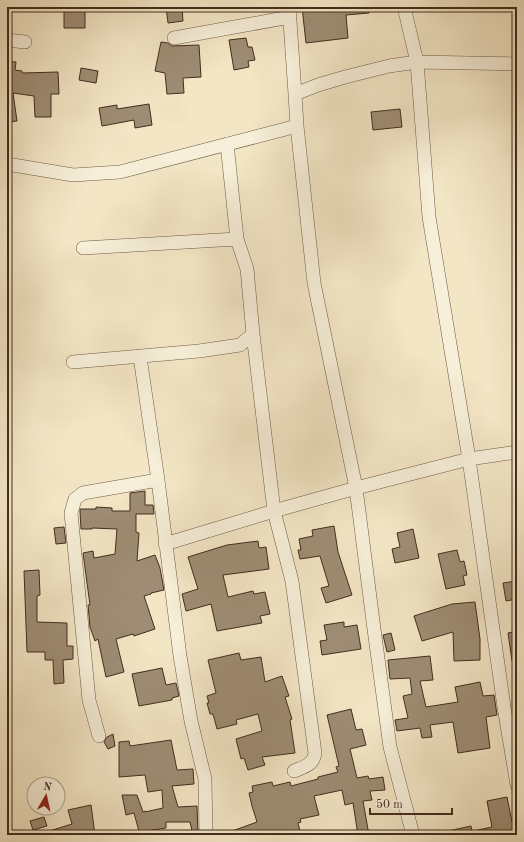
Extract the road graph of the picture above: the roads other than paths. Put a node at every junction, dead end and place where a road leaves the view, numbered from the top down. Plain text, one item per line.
1 (404, 7) edge
2 (289, 12) edge
3 (174, 38) dead end
4 (7, 40) edge
5 (25, 42) dead end
6 (417, 62) junction
7 (517, 64) edge
8 (295, 94) junction
9 (297, 126) junction
10 (227, 144) junction
11 (7, 164) edge
12 (237, 239) junction
13 (83, 248) dead end
14 (253, 334) junction
15 (140, 357) junction
16 (73, 362) dead end
17 (517, 452) edge
18 (469, 459) junction
19 (158, 480) junction
20 (356, 488) junction
21 (274, 511) junction
22 (165, 544) junction
23 (99, 736) dead end
24 (294, 771) dead end
25 (517, 781) edge
26 (206, 835) edge
27 (413, 835) edge

1 - 6 street
2 - 3 street
2 - 8 street
4 - 5 street
6 - 7 street
6 - 8 street
6 - 18 street
8 - 9 street
9 - 10 street
9 - 20 street
10 - 11 street
10 - 12 street
12 - 13 street
12 - 14 street
14 - 15 street
14 - 21 street
15 - 16 street
15 - 19 street
17 - 18 street
18 - 20 street
18 - 25 street
19 - 22 street
19 - 23 street
20 - 21 street
20 - 27 street
21 - 22 street
21 - 24 street
22 - 26 street

